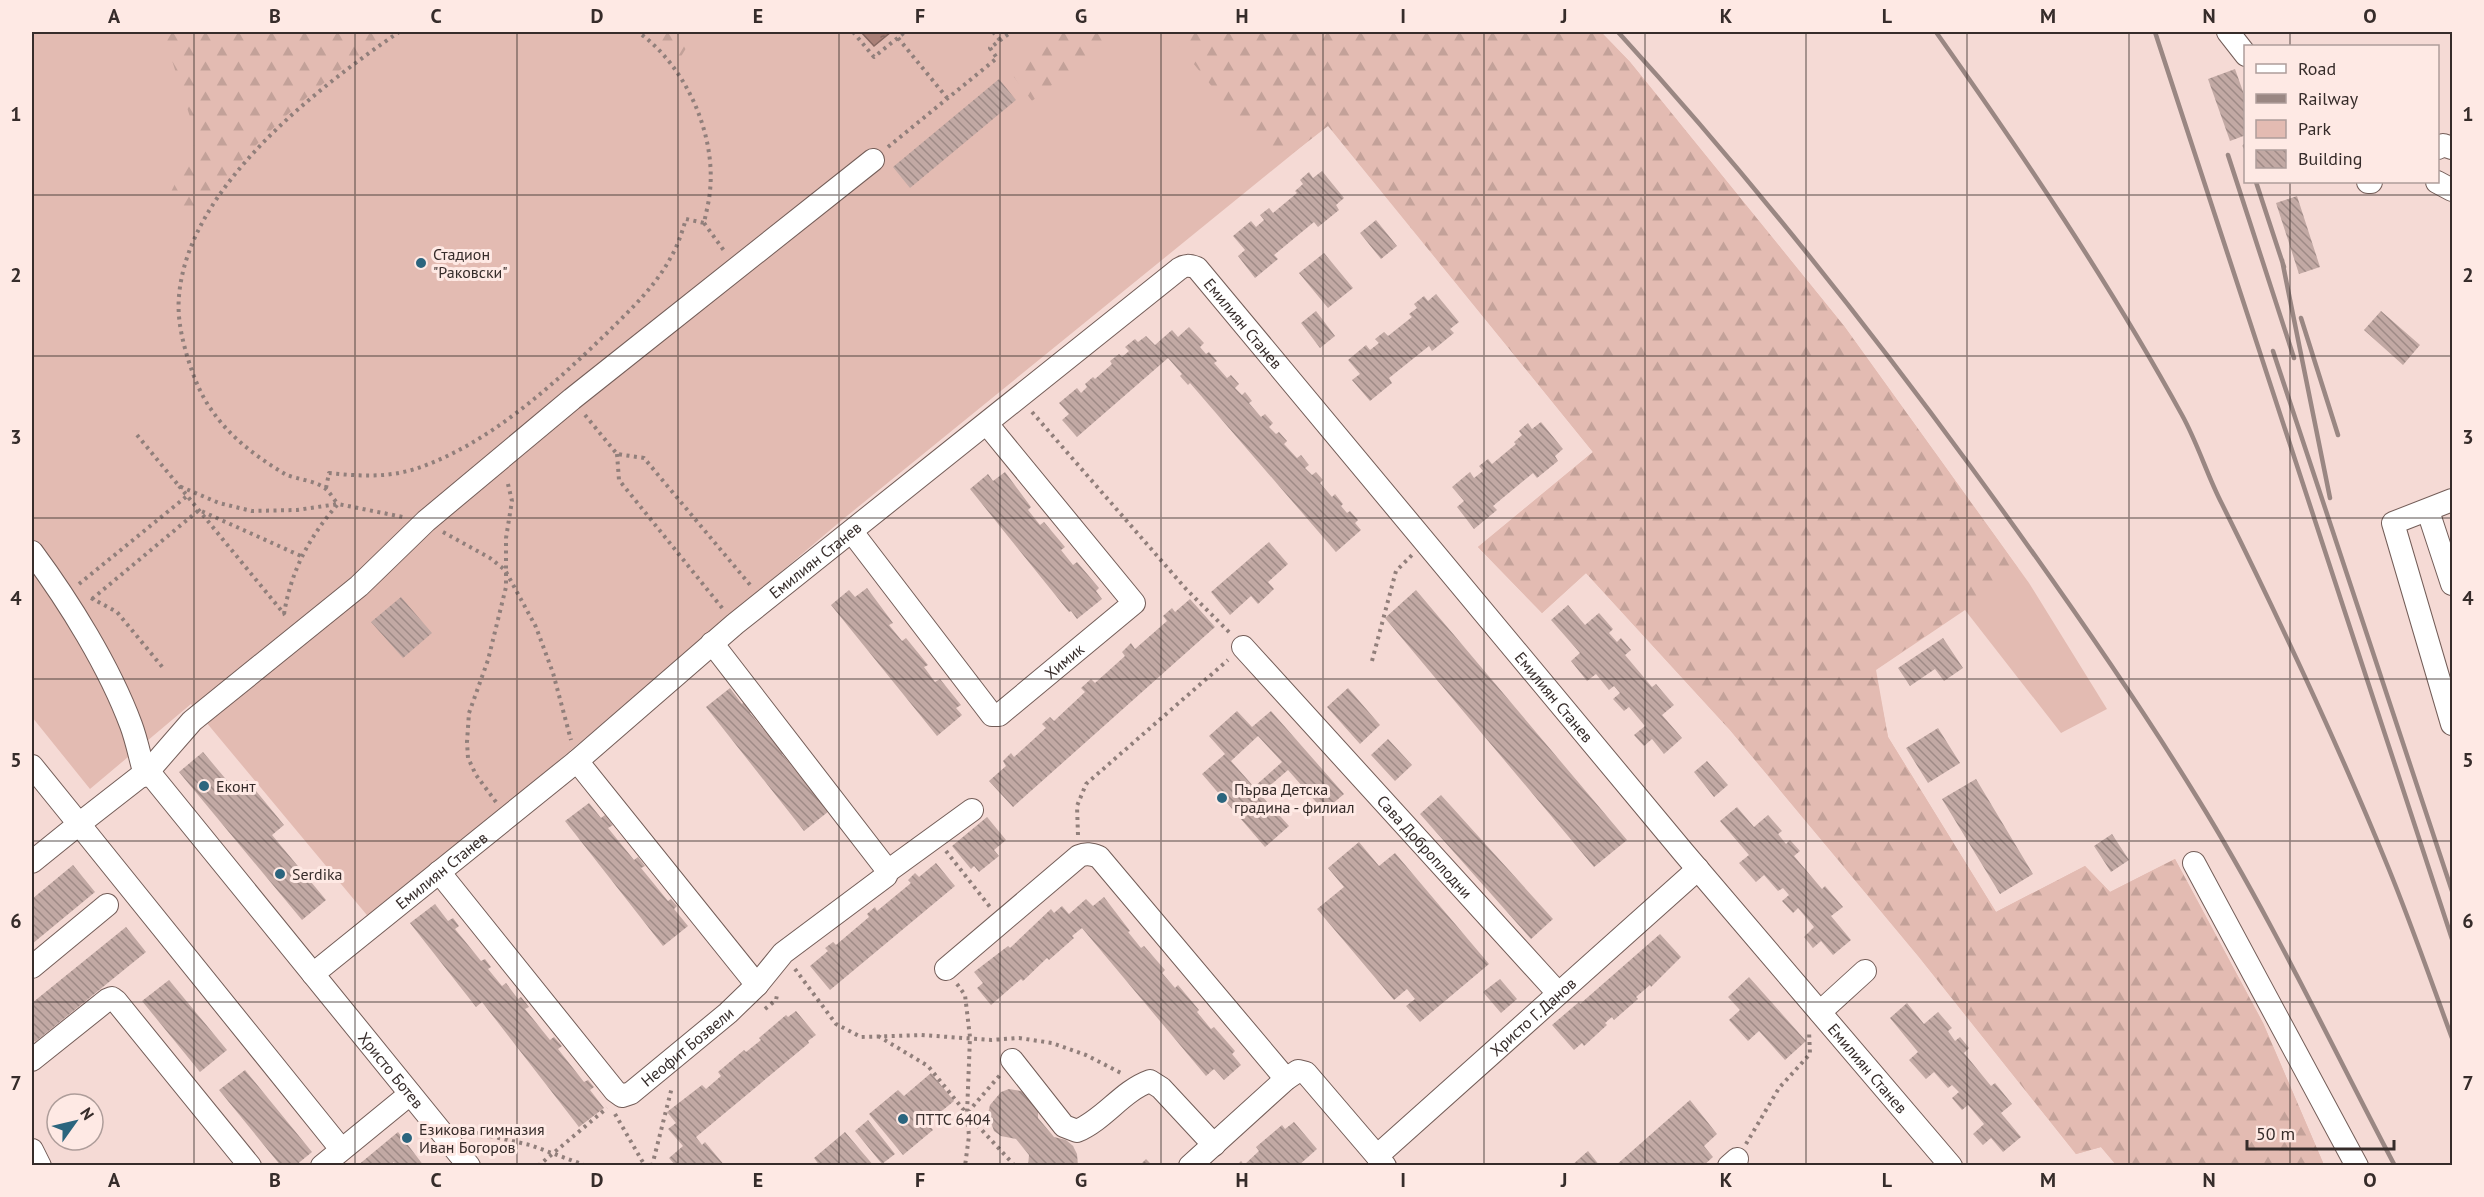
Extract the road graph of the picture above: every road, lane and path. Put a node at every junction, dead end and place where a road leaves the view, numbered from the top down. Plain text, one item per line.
1 (399, 32) edge
2 (638, 32) edge
3 (853, 32) edge
4 (905, 32) edge
5 (993, 32) edge
6 (1011, 32) edge
7 (2228, 32) edge
8 (898, 38) junction
9 (1000, 40) junction
10 (2244, 52) edge
11 (948, 99) junction
12 (873, 160) joint
13 (704, 224) junction
14 (737, 267) junction
15 (556, 379) junction
16 (1019, 398) junction
17 (572, 399) junction
18 (987, 424) junction
19 (617, 454) junction
20 (499, 459) junction
21 (178, 486) dead end
22 (326, 488) junction
23 (187, 496) junction
24 (2452, 501) edge
25 (199, 510) junction
26 (2428, 511) junction
27 (852, 532) junction
28 (1426, 543) junction
29 (32, 552) edge
30 (301, 556) junction
31 (72, 575) dead end
32 (79, 584) junction
33 (2452, 584) edge
34 (92, 599) junction
35 (764, 601) junction
36 (284, 614) junction
37 (735, 624) junction
38 (301, 634) junction
39 (712, 643) junction
40 (1243, 647) junction
41 (1372, 661) dead end
42 (164, 669) dead end
43 (2452, 724) edge
44 (577, 761) junction
45 (32, 766) edge
46 (145, 775) junction
47 (972, 810) dead end
48 (507, 817) junction
49 (80, 824) junction
50 (935, 837) junction
51 (1085, 853) junction
52 (32, 861) edge
53 (2194, 863) dead end
54 (1698, 869) junction
55 (888, 871) junction
56 (439, 872) junction
57 (107, 905) dead end
58 (1001, 922) junction
59 (783, 953) junction
60 (32, 968) edge
61 (946, 969) joint
62 (1865, 971) dead end
63 (314, 974) junction
64 (768, 986) junction
65 (1558, 993) junction
66 (1814, 1004) junction
67 (759, 1014) dead end
68 (878, 1036) junction
69 (970, 1037) junction
70 (32, 1060) edge
71 (1012, 1060) joint
72 (1286, 1079) junction
73 (1140, 1084) junction
74 (673, 1085) dead end
75 (410, 1094) junction
76 (967, 1114) junction
77 (466, 1131) dead end
78 (1214, 1145) junction
79 (341, 1149) junction
80 (32, 1150) edge
81 (552, 1154) junction
82 (1381, 1161) edge
83 (1733, 1162) edge
84 (40, 1166) edge
85 (250, 1166) edge
86 (322, 1166) edge
87 (469, 1166) edge
88 (538, 1166) edge
89 (587, 1166) edge
90 (645, 1166) edge
91 (652, 1166) edge
92 (965, 1166) edge
93 (1015, 1166) edge
94 (1190, 1166) edge
95 (1951, 1166) edge
96 (2357, 1166) edge

1 - 22 path
2 - 13 path
3 - 8 path
4 - 8 path
5 - 9 path
6 - 9 path
7 - 10 street
8 - 11 path
9 - 11 path
11 - 12 path
12 - 14 street
13 - 14 path
13 - 15 path
14 - 17 street
15 - 17 path
15 - 22 path
16 - 18 street, Емилиян Станев
16 - 28 street, Емилиян Станев
16 - 40 path
17 - 19 path
17 - 20 street
18 - 27 street, Емилиян Станев
18 - 27 street, Химик
19 - 35 path
19 - 37 path
20 - 38 street
20 - 48 path
21 - 23 path
22 - 30 path
23 - 25 path
23 - 32 path
24 - 26 street
25 - 30 path
25 - 34 path
25 - 36 path
26 - 33 street
26 - 43 street
27 - 35 street, Емилиян Станев
28 - 41 path
28 - 54 street, Емилиян Станев
29 - 46 street
30 - 36 path
31 - 32 path
32 - 34 path
34 - 42 path
35 - 37 street, Емилиян Станев
36 - 38 path
37 - 39 street, Емилиян Станев
38 - 46 street
39 - 44 street, Емилиян Станев
39 - 55 street
40 - 51 path
40 - 65 street, Сава Доброплодни
44 - 48 street, Емилиян Станев
44 - 64 street
45 - 49 street
46 - 49 street
46 - 63 street, Христо Ботев
47 - 50 street, Неофит Бозвели
48 - 56 street, Емилиян Станев
49 - 52 street
49 - 79 street
50 - 55 street, Неофит Бозвели
50 - 58 path
51 - 58 street
51 - 72 street
53 - 96 street
54 - 65 street, Христо Г. Данов
54 - 66 street, Емилиян Станев
55 - 59 street, Неофит Бозвели
56 - 63 street, Емилиян Станев
56 - 64 street, Неофит Бозвели
57 - 60 street
58 - 61 street
59 - 64 street, Неофит Бозвели
59 - 68 path
61 - 69 path
62 - 66 street
63 - 75 street, Христо Ботев
64 - 67 path
65 - 82 street, Христо Г. Данов
66 - 83 path
66 - 95 street, Емилиян Станев
68 - 69 path
68 - 76 path
69 - 73 path
69 - 76 path
70 - 85 street
71 - 73 street
71 - 76 path
72 - 78 street
72 - 82 street
73 - 78 street
74 - 91 path
75 - 79 street
75 - 87 street, Христо Ботев
76 - 92 path
76 - 93 path
77 - 81 path
78 - 94 street
79 - 86 street
80 - 84 street
81 - 88 path
81 - 89 path
81 - 90 path

